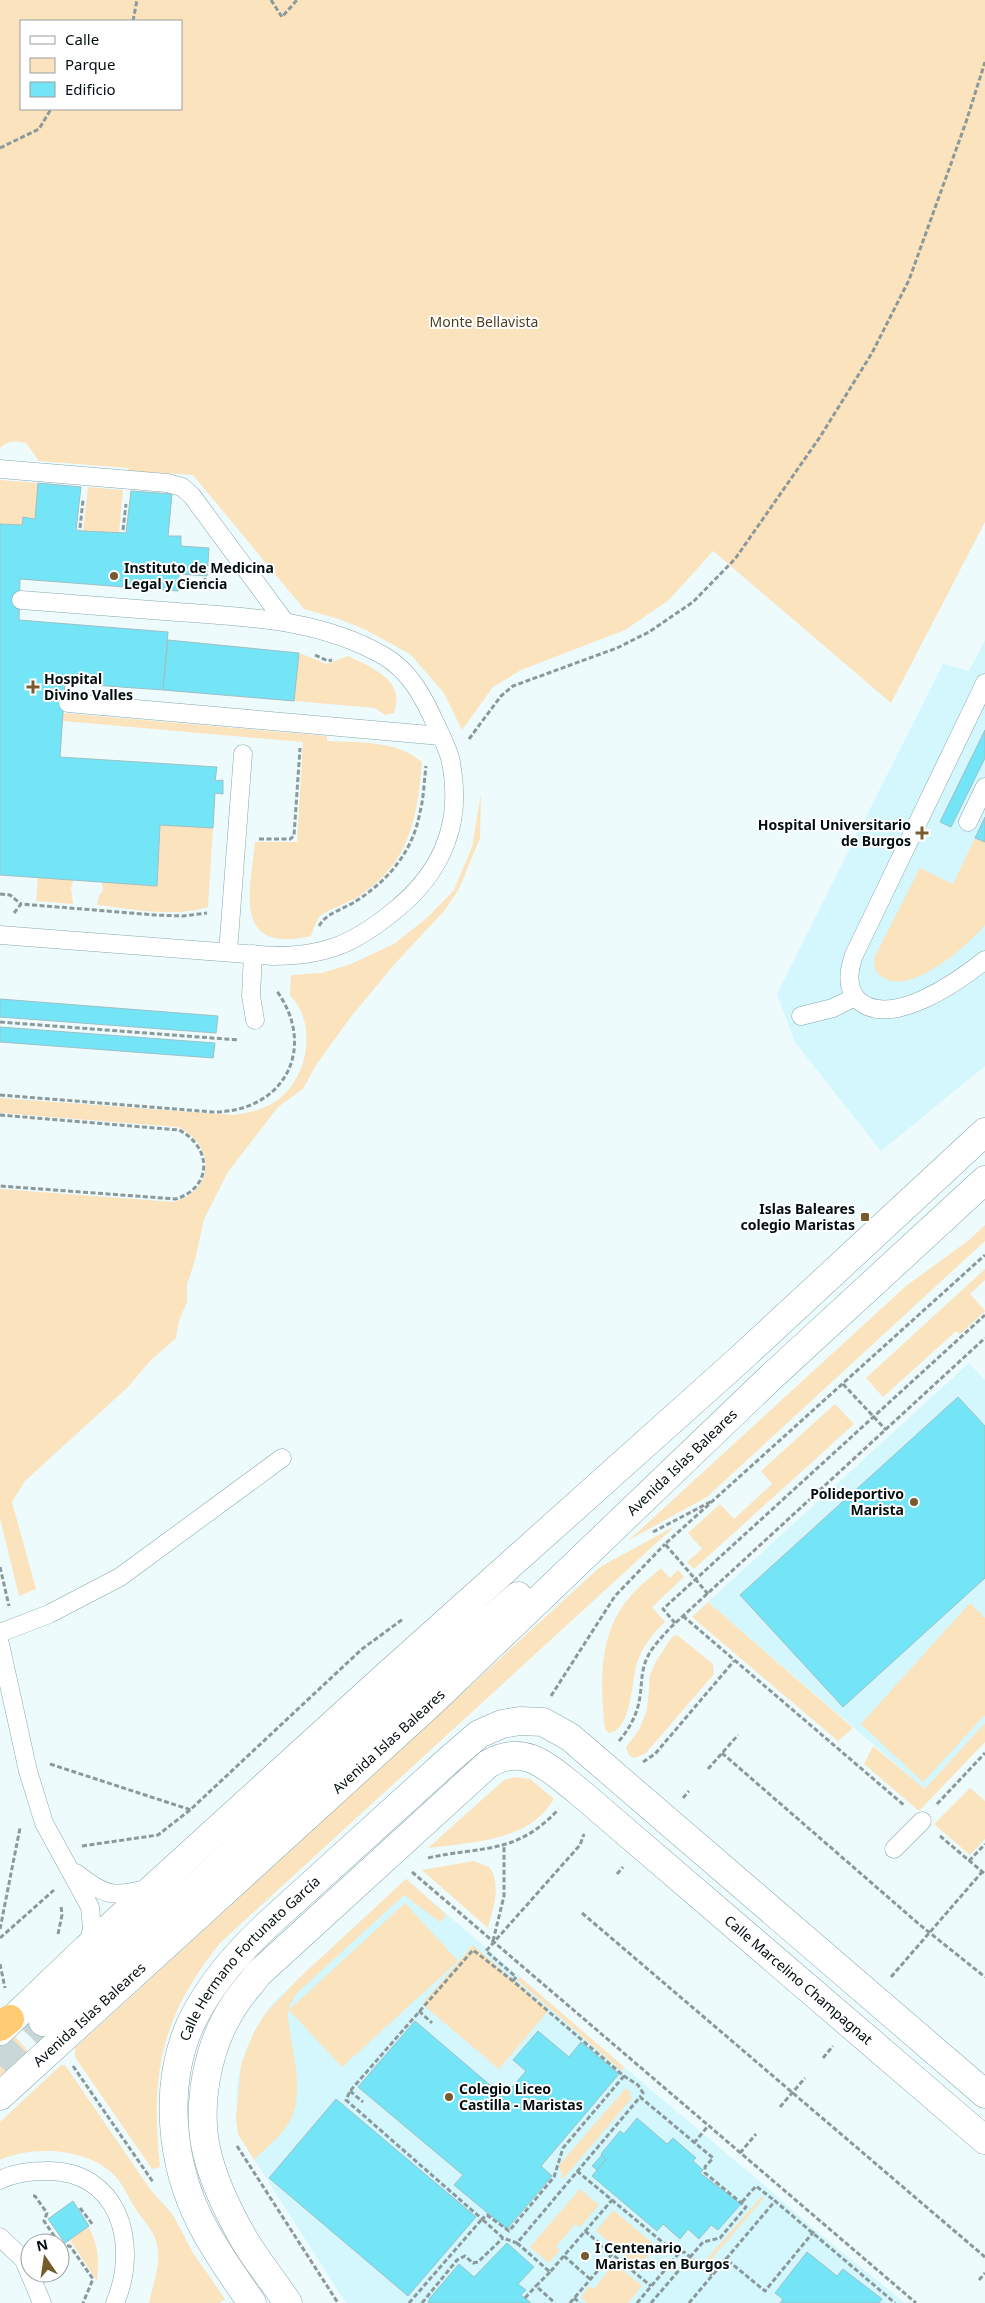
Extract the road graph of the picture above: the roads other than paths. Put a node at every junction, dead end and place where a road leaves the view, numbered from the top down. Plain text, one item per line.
1 (0, 469) edge
2 (21, 600) dead end
3 (285, 622) junction
4 (985, 683) edge
5 (68, 702) dead end
6 (441, 736) junction
7 (243, 754) dead end
8 (985, 787) edge
9 (968, 822) dead end
10 (0, 935) edge
11 (228, 952) junction
12 (253, 954) junction
13 (985, 960) edge
14 (855, 997) junction
15 (801, 1016) dead end
16 (255, 1020) dead end
17 (985, 1132) edge
18 (985, 1180) edge
19 (740, 1359) junction
20 (770, 1378) junction
21 (282, 1458) dead end
22 (0, 1633) edge
23 (0, 1644) edge
24 (448, 1656) junction
25 (512, 1755) joint
26 (635, 1793) junction
27 (611, 1818) junction
28 (922, 1821) road end
29 (894, 1849) dead end
30 (70, 1868) junction
31 (157, 1886) junction
32 (87, 1948) junction
33 (7, 2022) edge
34 (43, 2022) tunnel mouth
35 (985, 2094) edge
36 (0, 2096) edge
37 (985, 2140) edge
38 (0, 2180) edge
39 (0, 2237) edge
40 (42, 2303) edge
41 (115, 2303) edge
42 (252, 2303) edge
43 (288, 2303) edge

1 - 3 lane
2 - 3 lane
3 - 6 lane
4 - 14 lane
5 - 6 lane
6 - 12 lane
7 - 11 lane
8 - 9 lane
10 - 11 lane
11 - 12 lane
12 - 16 lane
13 - 14 lane
14 - 15 lane
17 - 19 main road, Avenida Islas Baleares
18 - 20 main road, Avenida Islas Baleares
19 - 24 main road, Avenida Islas Baleares
19 - 31 main road, Avenida Islas Baleares
20 - 24 main road, Avenida Islas Baleares
20 - 36 main road, Avenida Islas Baleares
21 - 22 lane
23 - 30 lane
24 - 34 main road, Avenida Islas Baleares
25 - 27 main road, Calle Marcelino Champagnat
25 - 43 main road, Calle Hermano Fortunato García
26 - 27 main road
26 - 35 main road
26 - 42 main road, Calle Hermano Fortunato García
27 - 37 main road, Calle Marcelino Champagnat
28 - 29 lane
30 - 31 lane
30 - 32 lane
31 - 32 main road, Avenida Islas Baleares
32 - 33 main road, Avenida Islas Baleares
38 - 41 lane
39 - 40 lane

